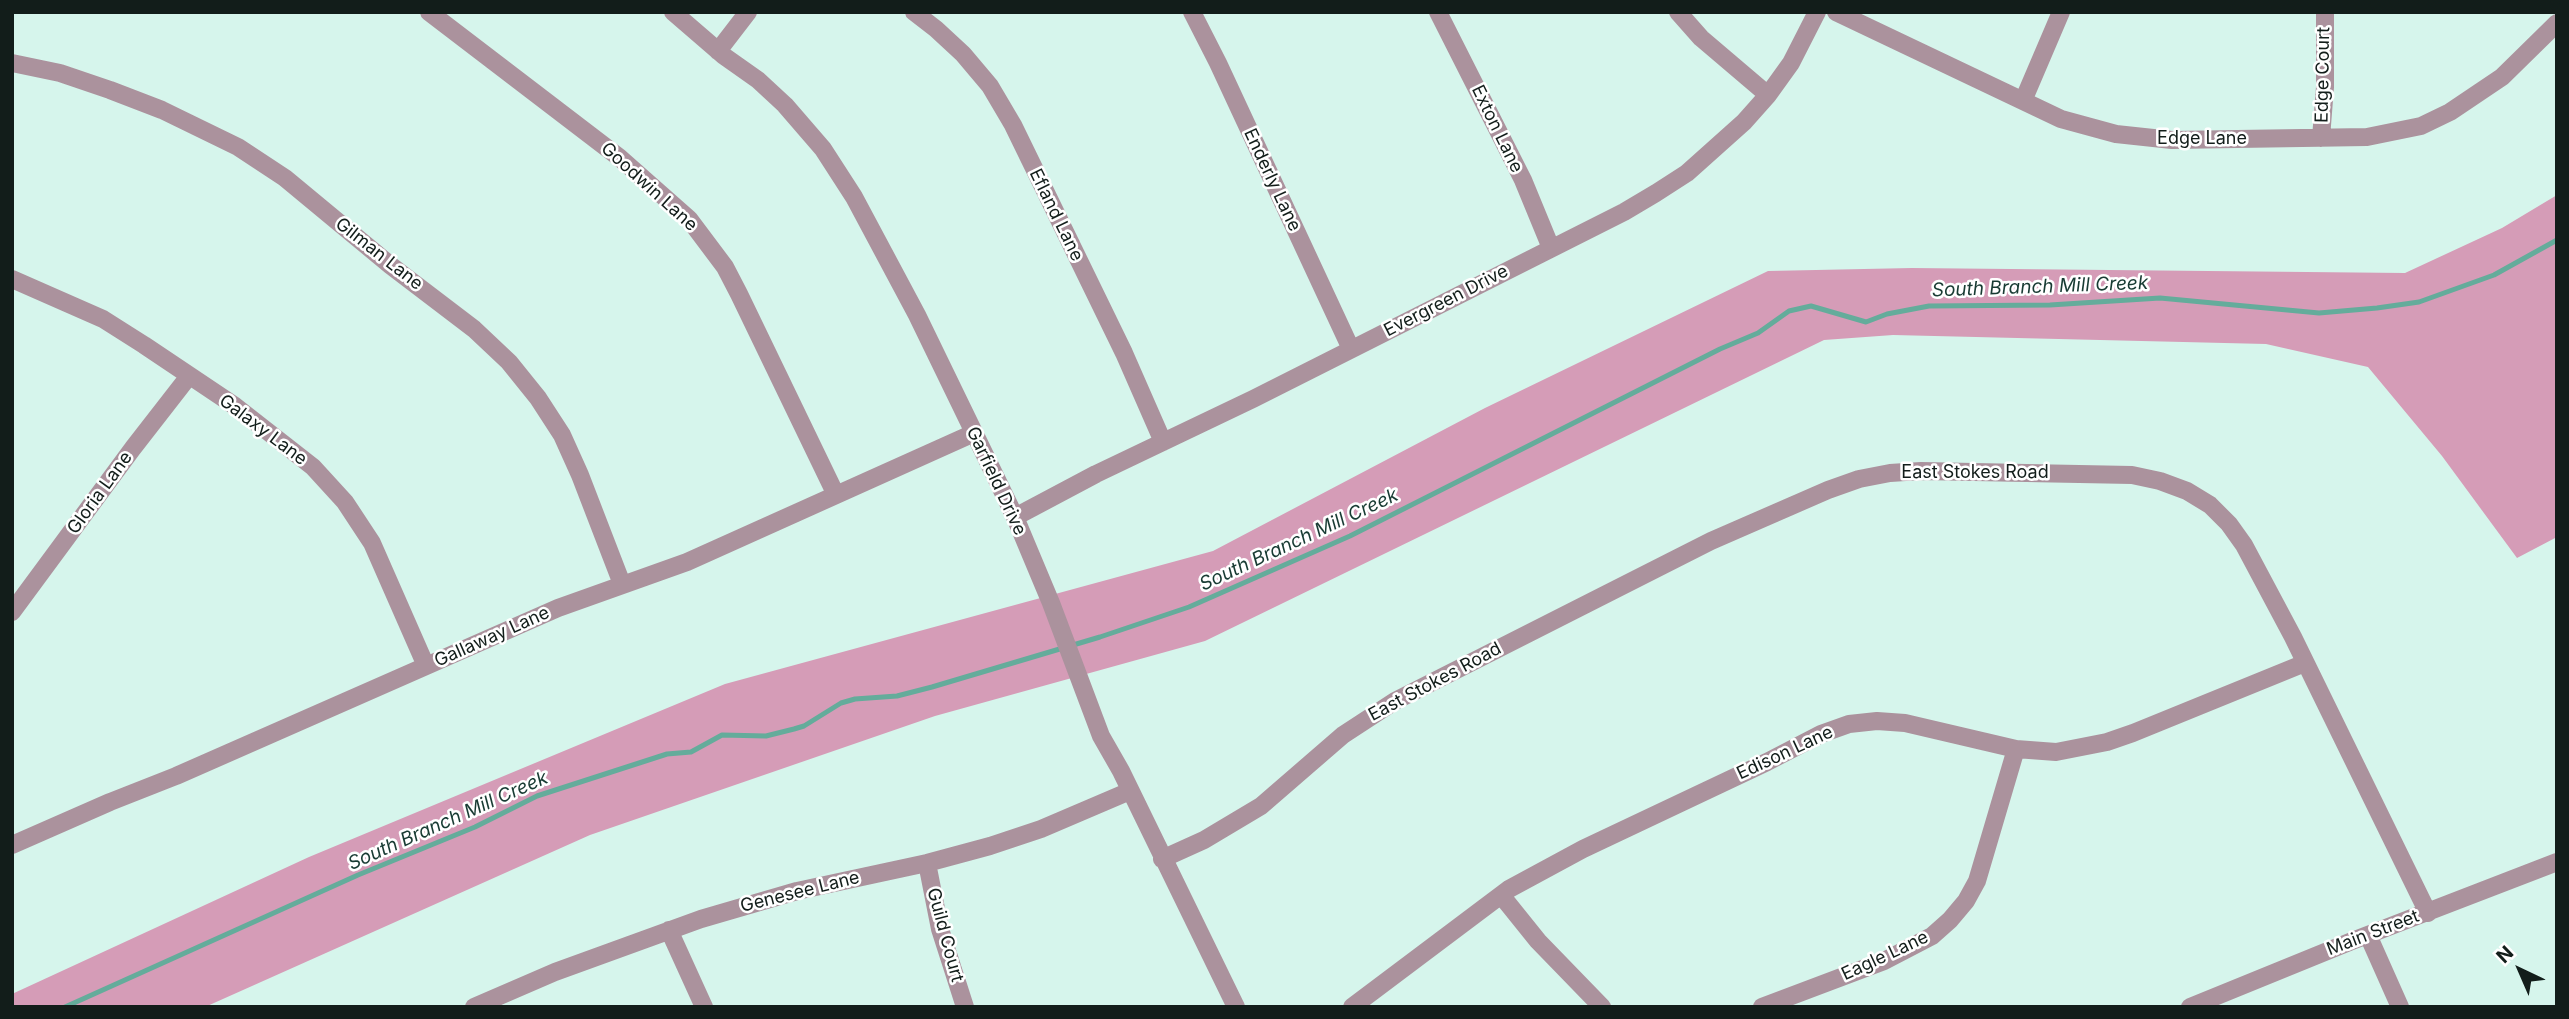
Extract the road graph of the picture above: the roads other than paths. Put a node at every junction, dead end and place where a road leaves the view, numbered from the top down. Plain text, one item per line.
1 (429, 12) edge
2 (673, 12) edge
3 (748, 12) edge
4 (914, 12) edge
5 (1192, 12) edge
6 (1438, 12) edge
7 (1678, 12) edge
8 (1817, 12) edge
9 (1836, 12) edge
10 (2061, 12) edge
11 (2325, 12) edge
12 (2557, 23) edge
13 (718, 51) junction
14 (12, 63) edge
15 (1768, 95) junction
16 (2023, 101) junction
17 (2321, 138) junction
18 (1550, 247) junction
19 (12, 279) edge
20 (1352, 349) junction
21 (189, 376) junction
22 (974, 433) junction
23 (1163, 442) junction
24 (836, 495) junction
25 (1015, 517) junction
26 (622, 584) junction
27 (12, 612) edge
28 (2305, 663) junction
29 (426, 666) junction
30 (2016, 749) junction
31 (1130, 791) junction
32 (12, 845) edge
33 (1162, 859) junction
34 (2557, 862) edge
35 (927, 863) junction
36 (1501, 895) junction
37 (2428, 913) junction
38 (669, 930) junction
39 (2368, 935) junction
40 (474, 1007) edge
41 (704, 1007) edge
42 (965, 1007) edge
43 (1236, 1007) edge
44 (1352, 1007) edge
45 (1602, 1007) edge
46 (1762, 1007) edge
47 (2190, 1007) edge
48 (2400, 1007) edge

1 - 24 street, Goodwin Lane
2 - 13 street, Garfield Drive
3 - 13 street
4 - 23 street, Efland Lane
5 - 20 street, Enderly Lane
6 - 18 street, Exton Lane
7 - 15 street
8 - 15 street, Evergreen Drive
9 - 16 street, Edge Lane
10 - 16 street
11 - 17 street, Edge Court
12 - 17 street, Edge Lane
13 - 22 street, Garfield Drive
14 - 26 street, Gilman Lane
15 - 18 street, Evergreen Drive
16 - 17 street, Edge Lane
18 - 20 street, Evergreen Drive
19 - 21 street, Galaxy Lane
20 - 23 street, Evergreen Drive
21 - 27 street, Gloria Lane
21 - 29 street, Galaxy Lane
22 - 24 street, Gallaway Lane
22 - 25 street, Garfield Drive
23 - 25 street, Evergreen Drive
24 - 26 street, Gallaway Lane
25 - 31 street, Garfield Drive
26 - 29 street, Gallaway Lane
28 - 30 street, Edison Lane
28 - 33 street, East Stokes Road
28 - 37 street, East Stokes Road
29 - 32 street, Gallaway Lane
30 - 36 street, Edison Lane
30 - 46 street, Eagle Lane
31 - 33 street, Garfield Drive
31 - 35 street, Genesee Lane
33 - 43 street, Garfield Drive
34 - 37 street, Main Street
35 - 38 street, Genesee Lane
35 - 42 street, Guild Court
36 - 44 street, Edison Lane
36 - 45 street
37 - 39 street, Main Street
38 - 40 street, Genesee Lane
38 - 41 street
39 - 47 street, Main Street
39 - 48 street

